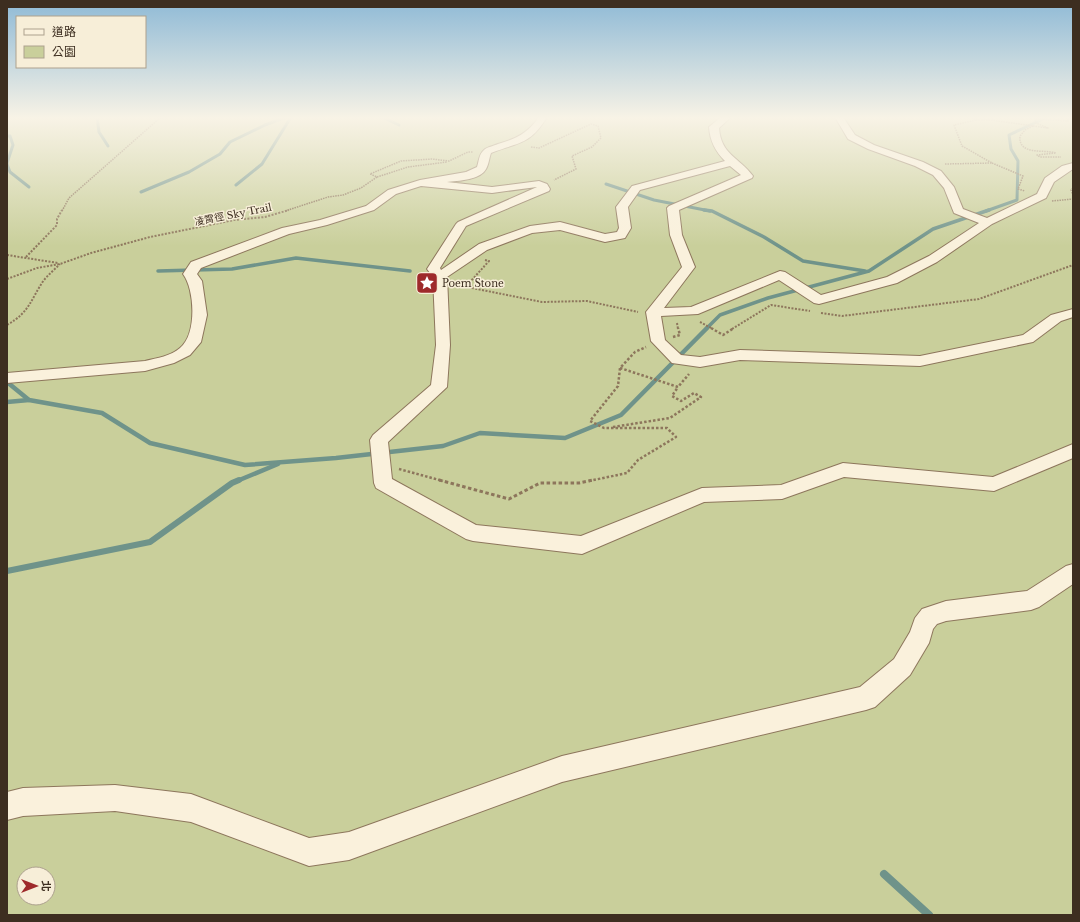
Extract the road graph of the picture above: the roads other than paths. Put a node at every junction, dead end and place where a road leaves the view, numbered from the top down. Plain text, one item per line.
1 (485, 160) edge
2 (907, 160) edge
3 (732, 162) joint
4 (1069, 163) edge
5 (420, 182) junction
6 (988, 222) junction
7 (440, 276) junction
8 (1073, 313) edge
9 (654, 314) junction
10 (7, 378) edge
11 (1073, 450) edge
12 (1073, 573) edge
13 (7, 806) edge

1 - 5 lane
2 - 6 lane
3 - 7 lane
3 - 9 lane
4 - 6 lane
5 - 7 lane
5 - 10 lane
6 - 9 lane
7 - 11 lane
8 - 9 lane
12 - 13 lane

